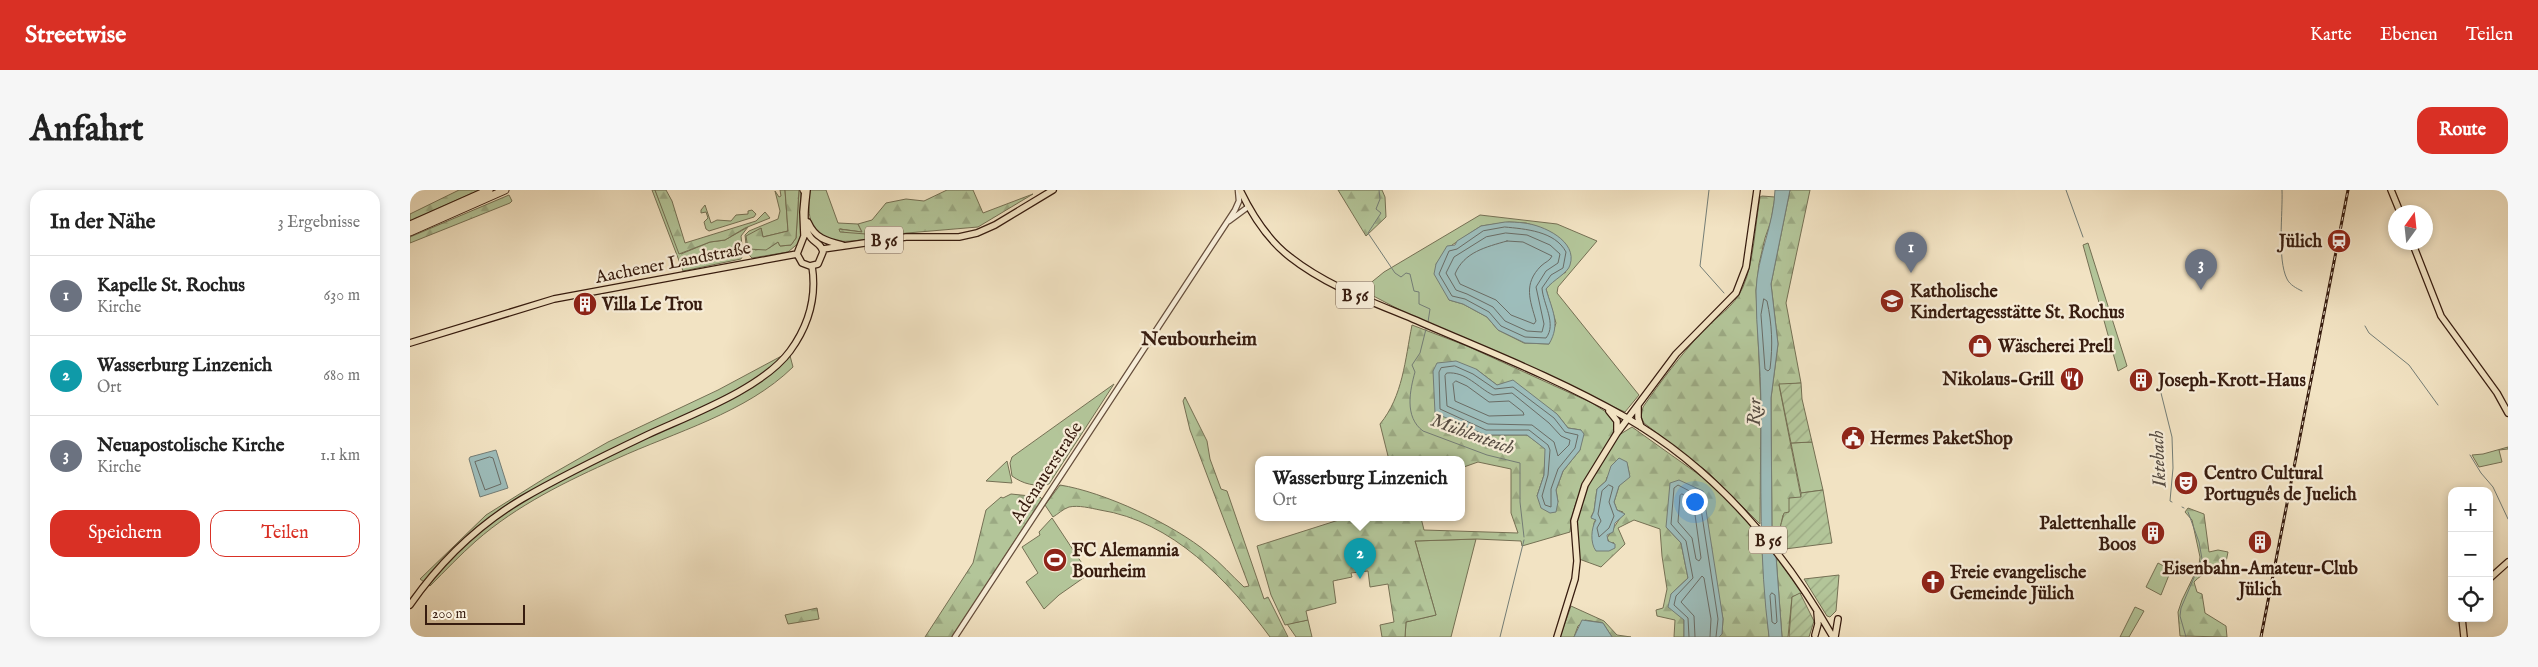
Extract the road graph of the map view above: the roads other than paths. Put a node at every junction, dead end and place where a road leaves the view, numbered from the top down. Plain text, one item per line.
1 (489, 190) edge
2 (506, 190) edge
3 (805, 190) edge
4 (1053, 190) edge
5 (1239, 190) edge
6 (1757, 190) edge
7 (2392, 190) edge
8 (2397, 205) edge
9 (1248, 206) junction
10 (1235, 210) junction
11 (806, 214) junction
12 (1228, 222) junction
13 (410, 225) edge
14 (410, 232) edge
15 (814, 240) junction
16 (802, 242) junction
17 (847, 246) junction
18 (823, 249) junction
19 (2415, 250) edge
20 (797, 254) junction
21 (812, 266) junction
22 (410, 343) edge
23 (1638, 405) junction
24 (1604, 406) junction
25 (2508, 413) edge
26 (1627, 419) junction
27 (1642, 427) junction
28 (1617, 434) junction
29 (2508, 562) edge
30 (2492, 577) edge
31 (410, 605) edge
32 (1817, 610) junction
33 (1838, 619) dead end
34 (2462, 622) edge
35 (1815, 635) dead end
36 (955, 637) edge
37 (1556, 637) edge
38 (1834, 637) edge
39 (2465, 637) edge

1 - 13 highway
2 - 14 highway
3 - 11 main road
3 - 16 main road
4 - 17 main road, B 56
5 - 9 main road, B 56
5 - 10 street
6 - 23 main road
7 - 8 main road
9 - 10 street
9 - 12 street
9 - 24 main road, B 56
10 - 12 street
11 - 15 main road
11 - 17 main road, B 56
12 - 36 street, Adenauerstraße
15 - 16 main road
15 - 18 main road
16 - 20 main road
17 - 18 main road, B 56
18 - 21 main road
19 - 25 main road
20 - 21 main road
20 - 22 main road, Aachener Landstraße
21 - 31 main road
23 - 26 main road
23 - 27 main road
24 - 26 main road, B 56
24 - 28 main road
26 - 27 main road, B 56
26 - 28 main road
27 - 32 main road, B 56
28 - 37 main road
29 - 30 main road
32 - 35 main road
32 - 38 main road, B 56
33 - 38 main road
34 - 39 main road

